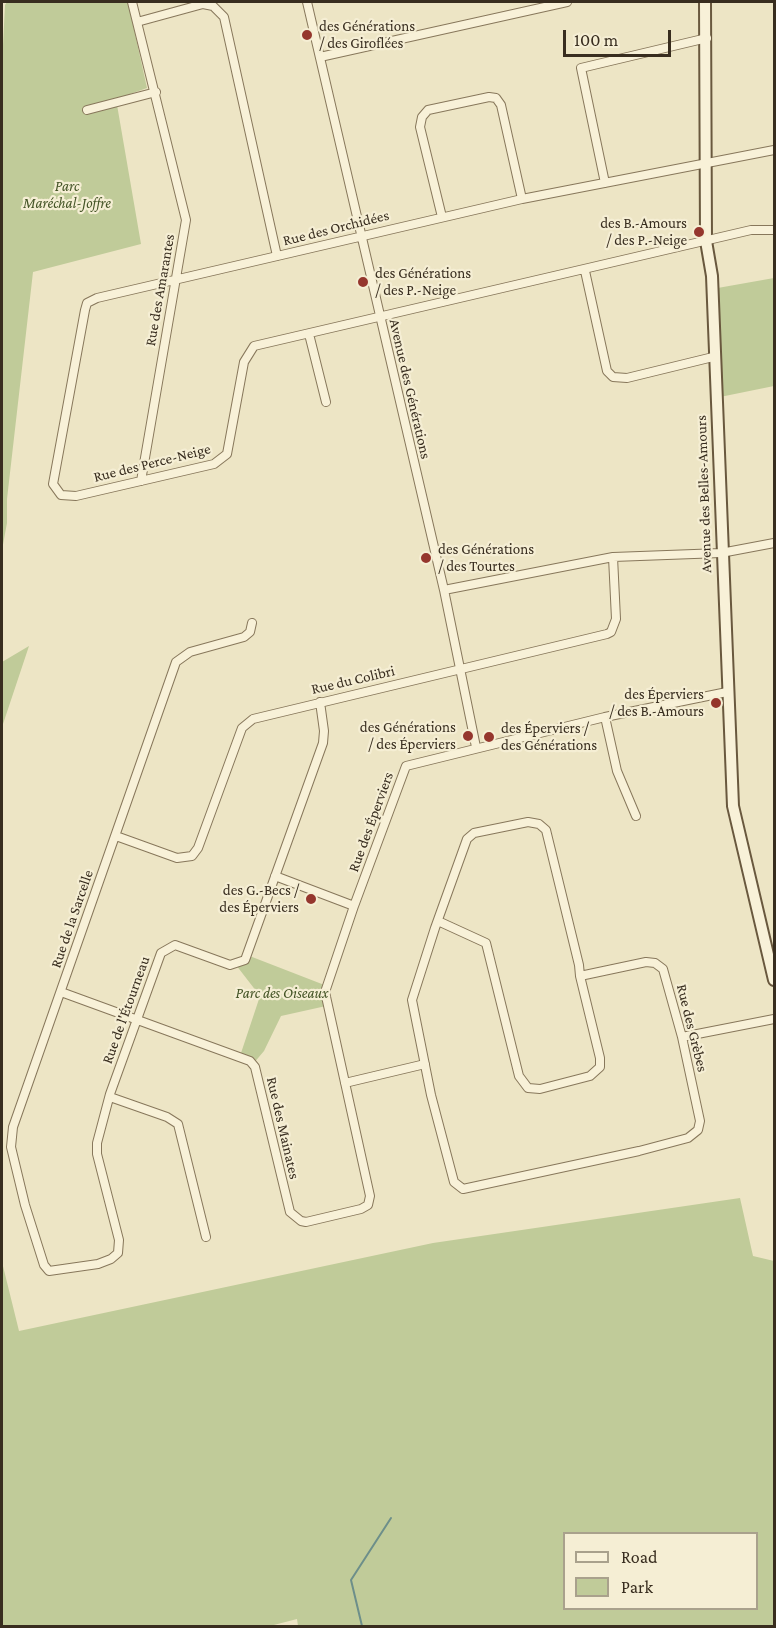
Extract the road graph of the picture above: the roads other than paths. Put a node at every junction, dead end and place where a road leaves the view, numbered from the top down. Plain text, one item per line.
1 (132, 2) edge
2 (307, 2) edge
3 (567, 2) edge
4 (705, 2) edge
5 (136, 22) junction
6 (707, 38) junction
7 (320, 57) junction
8 (156, 92) junction
9 (87, 110) dead end
10 (774, 150) edge
11 (707, 162) junction
12 (605, 183) junction
13 (522, 199) junction
14 (442, 217) junction
15 (774, 230) edge
16 (360, 235) junction
17 (706, 241) junction
18 (278, 256) junction
19 (585, 271) junction
20 (175, 282) junction
21 (379, 317) junction
22 (309, 334) junction
23 (713, 357) junction
24 (326, 402) dead end
25 (141, 481) junction
26 (53, 484) joint
27 (774, 543) edge
28 (721, 552) junction
29 (613, 557) junction
30 (444, 590) junction
31 (252, 623) dead end
32 (461, 671) junction
33 (727, 692) junction
34 (320, 702) junction
35 (605, 717) junction
36 (476, 747) junction
37 (636, 816) dead end
38 (116, 836) junction
39 (275, 876) junction
40 (354, 906) junction
41 (438, 921) junction
42 (580, 976) junction
43 (774, 980) edge
44 (61, 992) junction
45 (138, 1019) junction
46 (774, 1019) edge
47 (682, 1037) junction
48 (425, 1064) junction
49 (345, 1083) junction
50 (110, 1097) junction
51 (368, 1205) joint
52 (206, 1237) dead end
53 (49, 1271) joint

1 - 5 street, Rue des Amarantes
2 - 7 street, Avenue des Générations
3 - 7 street
4 - 6 street, Avenue des Belles-Amours
5 - 8 street, Rue des Amarantes
5 - 18 street
6 - 11 street, Avenue des Belles-Amours
6 - 12 street
7 - 16 street, Avenue des Générations
8 - 9 street
8 - 20 street, Rue des Amarantes
10 - 11 street, Rue des Orchidées
11 - 12 street, Rue des Orchidées
11 - 17 street, Avenue des Belles-Amours
12 - 13 street, Rue des Orchidées
13 - 14 street, Rue des Orchidées
13 - 14 street
14 - 16 street, Rue des Orchidées
15 - 17 street, Rue des Perce-Neige
16 - 18 street, Rue des Orchidées
16 - 21 street, Avenue des Générations
17 - 19 street, Rue des Perce-Neige
17 - 23 street, Avenue des Belles-Amours
18 - 20 street, Rue des Orchidées
19 - 21 street, Rue des Perce-Neige
19 - 23 street
20 - 25 street, Rue des Amarantes
20 - 26 street, Rue des Orchidées
21 - 22 street, Rue des Perce-Neige
21 - 30 street, Avenue des Générations
22 - 24 street
22 - 25 street, Rue des Perce-Neige
23 - 28 street, Avenue des Belles-Amours
25 - 26 street, Rue des Perce-Neige
27 - 28 street
28 - 29 street
28 - 33 street, Avenue des Belles-Amours
29 - 30 street
29 - 32 street, Rue du Colibri
30 - 32 street, Avenue des Générations
31 - 38 street, Rue de la Sarcelle
32 - 34 street, Rue du Colibri
32 - 36 street, Avenue des Générations
33 - 35 street, Rue des Éperviers
33 - 43 street, Avenue des Belles-Amours
34 - 38 street, Rue du Colibri
34 - 39 street, Rue de l'Étourneau
35 - 36 street, Rue des Éperviers
35 - 37 street
36 - 40 street, Rue des Éperviers
38 - 44 street, Rue de la Sarcelle
39 - 40 street
39 - 45 street, Rue de l'Étourneau
40 - 49 street, Rue des Éperviers
41 - 42 street, Rue des Grèbes
41 - 42 street
41 - 48 street, Rue des Grèbes
42 - 47 street, Rue des Grèbes
44 - 45 street, Rue des Mainates
44 - 53 street, Rue de la Sarcelle
45 - 50 street, Rue de l'Étourneau
45 - 51 street, Rue des Mainates
46 - 47 street
47 - 48 street, Rue des Grèbes
48 - 49 street
49 - 51 street, Rue des Éperviers
50 - 52 street
50 - 53 street, Rue de l'Étourneau

